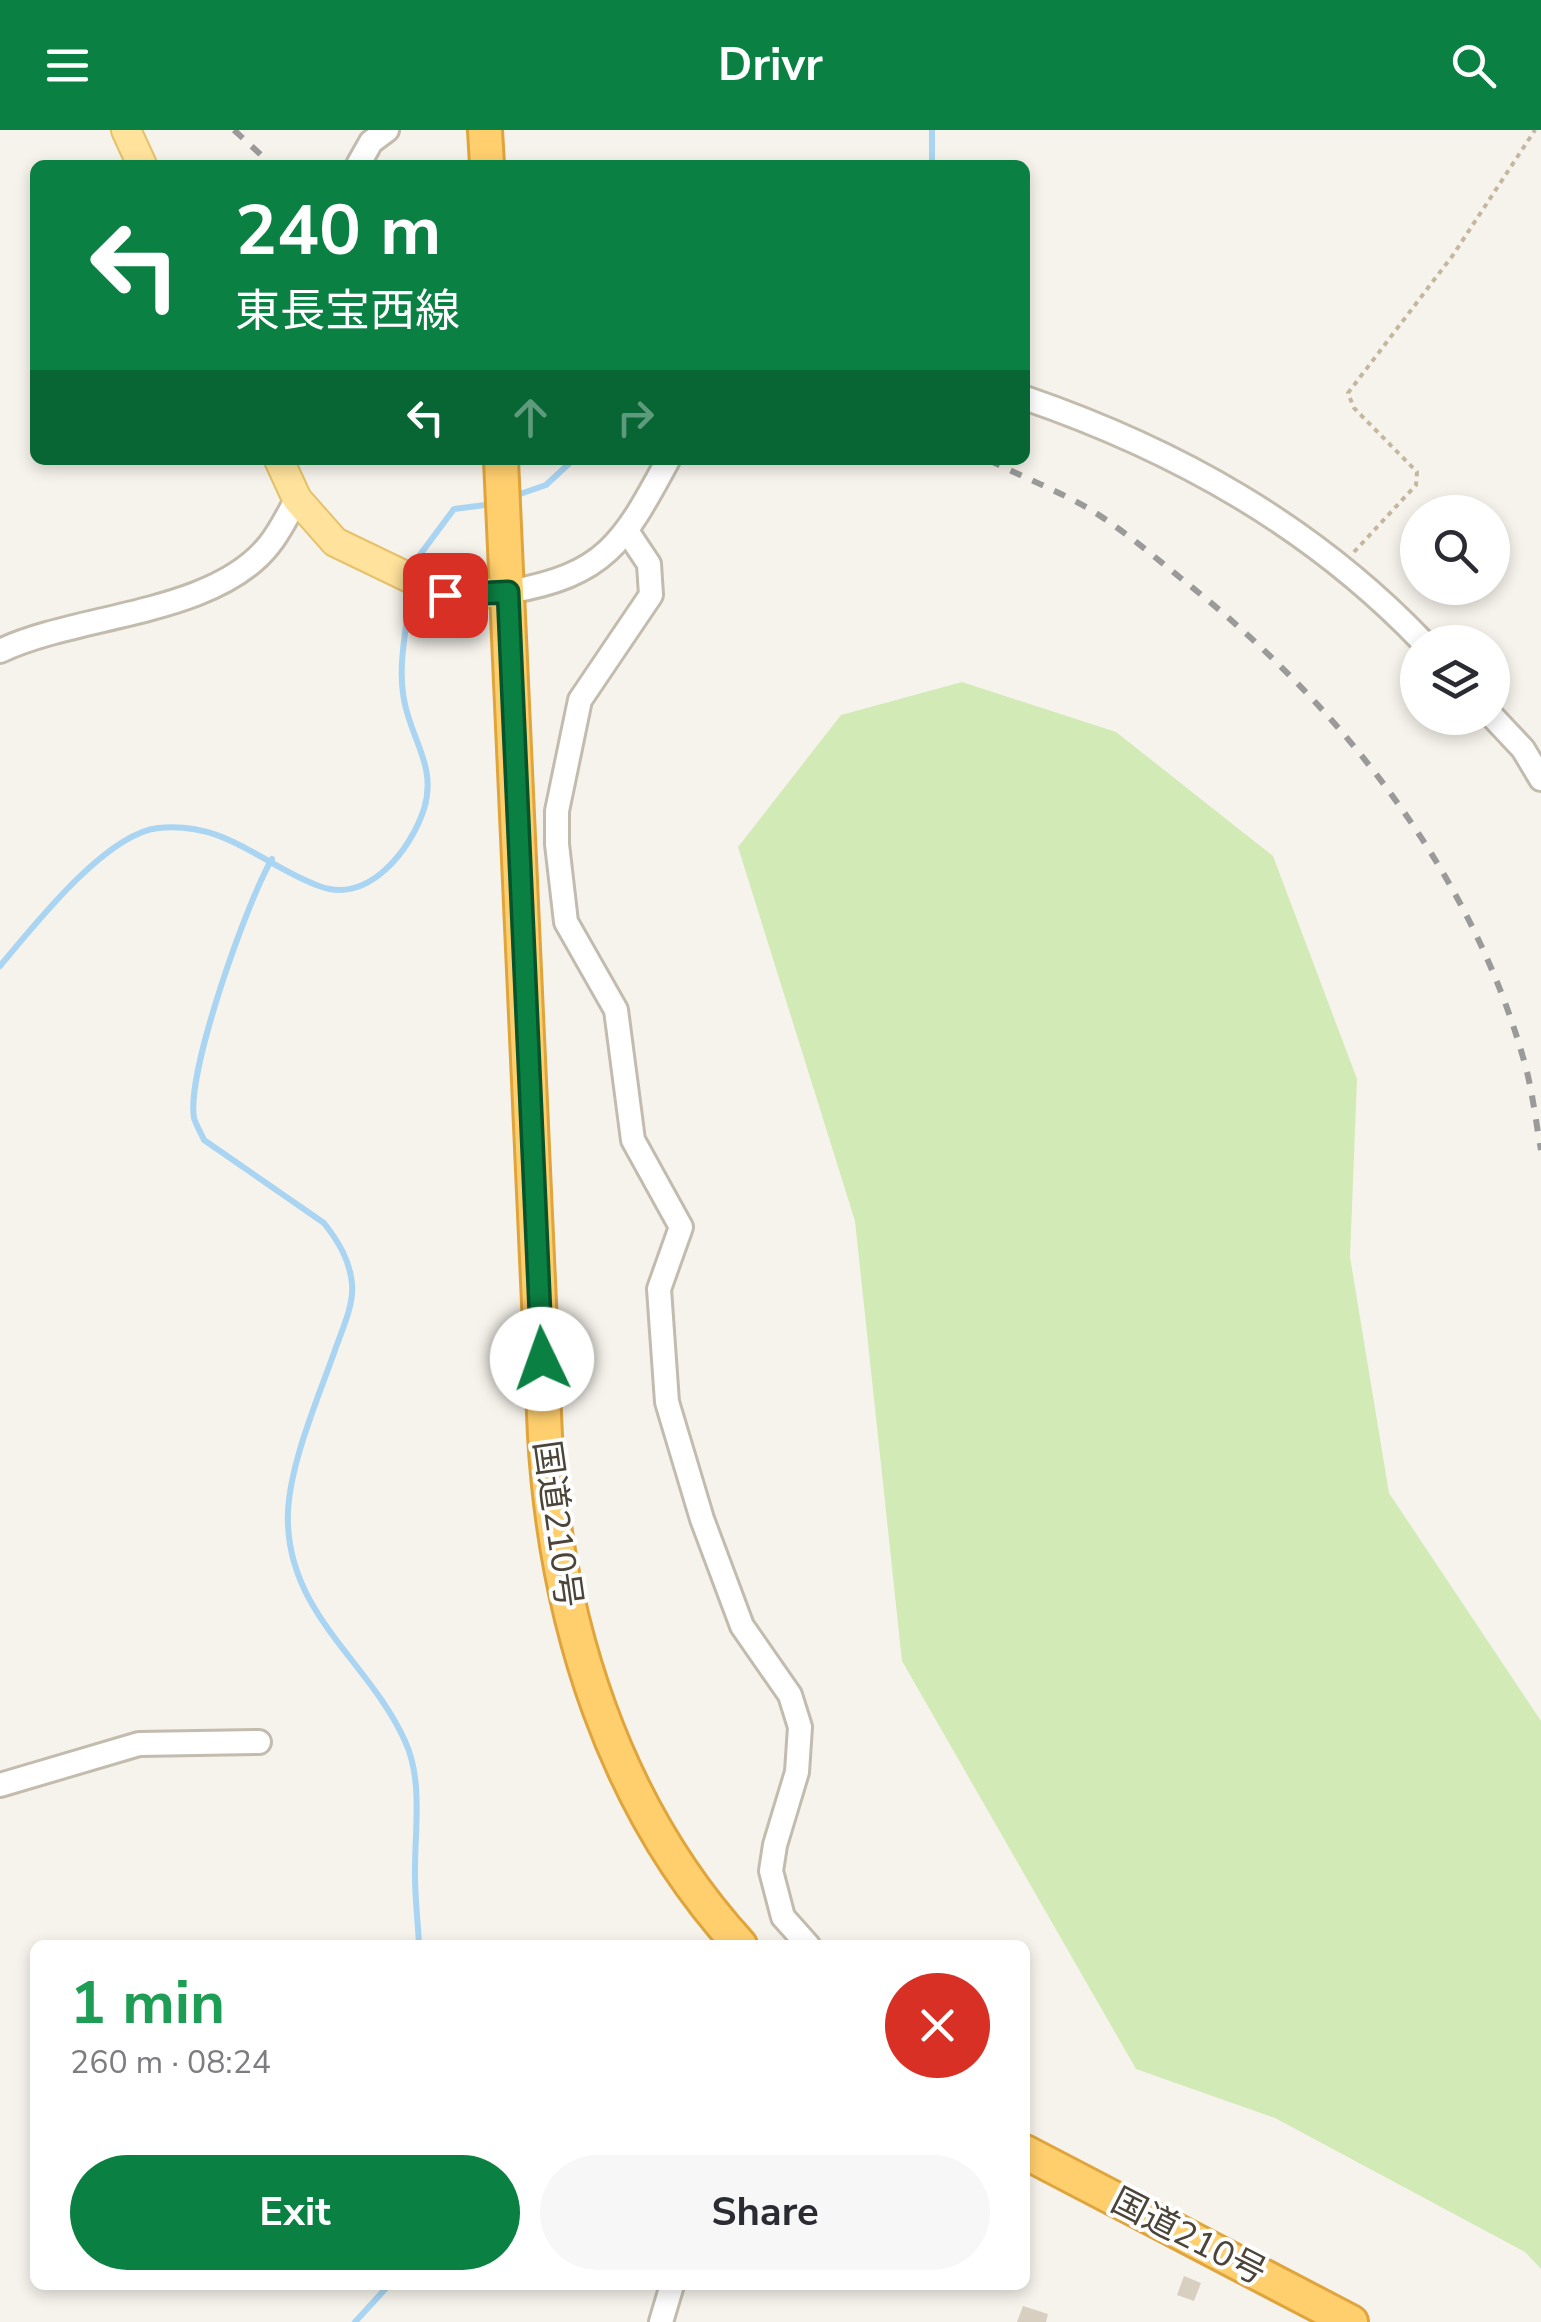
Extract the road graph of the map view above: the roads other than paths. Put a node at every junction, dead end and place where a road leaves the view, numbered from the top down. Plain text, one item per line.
1 (126, 130) edge
2 (387, 130) edge
3 (486, 130) edge
4 (140, 160) edge
5 (361, 160) edge
6 (487, 160) edge
7 (1030, 400) edge
8 (280, 465) edge
9 (501, 465) edge
10 (665, 465) edge
11 (297, 499) junction
12 (627, 531) junction
13 (508, 592) junction
14 (1405, 625) edge
15 (0, 651) edge
16 (1510, 735) edge
17 (1541, 778) edge
18 (259, 1742) dead end
19 (0, 1785) edge
20 (736, 1940) edge
21 (804, 1940) edge
22 (1030, 2155) edge
23 (671, 2290) edge
24 (1348, 2321) edge
25 (661, 2322) edge

1 - 4 main road
2 - 5 street
3 - 6 highway
7 - 14 street
8 - 11 main road
9 - 13 highway, 国道210号
10 - 12 street
11 - 13 main road
11 - 15 street
12 - 13 street
12 - 21 street
13 - 20 highway, 国道210号
16 - 17 street
18 - 19 street
22 - 24 highway, 国道210号
23 - 25 street

